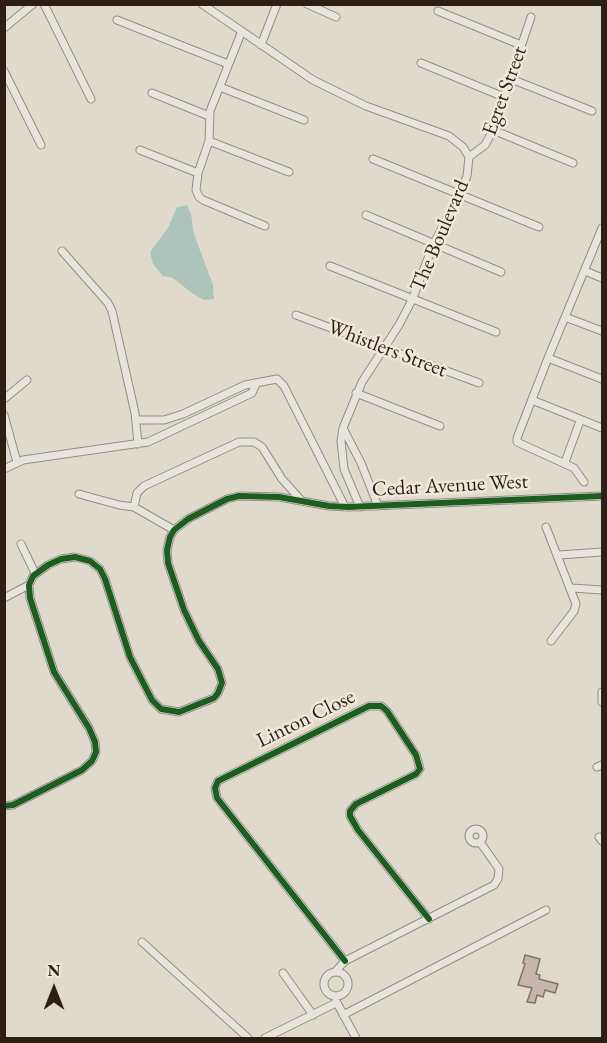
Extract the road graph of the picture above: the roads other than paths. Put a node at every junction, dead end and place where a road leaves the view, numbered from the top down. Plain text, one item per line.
1 (33, 4) edge
2 (44, 4) edge
3 (202, 4) edge
4 (277, 4) edge
5 (307, 4) edge
6 (438, 11) dead end
7 (336, 17) dead end
8 (531, 17) dead end
9 (117, 20) dead end
10 (4, 28) edge
11 (242, 32) junction
12 (261, 45) junction
13 (521, 45) junction
14 (421, 63) dead end
15 (228, 64) junction
16 (4, 71) edge
17 (511, 79) junction
18 (219, 87) junction
19 (152, 93) dead end
20 (504, 97) junction
21 (91, 99) dead end
22 (592, 111) dead end
23 (209, 116) junction
24 (304, 120) dead end
25 (493, 130) junction
26 (209, 141) junction
27 (41, 145) dead end
28 (140, 150) dead end
29 (469, 157) junction
30 (374, 159) dead end
31 (573, 163) dead end
32 (289, 172) dead end
33 (198, 173) junction
34 (460, 194) junction
35 (366, 215) dead end
36 (266, 226) dead end
37 (539, 227) dead end
38 (603, 228) edge
39 (434, 242) junction
40 (62, 251) dead end
41 (330, 266) dead end
42 (585, 271) junction
43 (501, 272) dead end
44 (603, 278) edge
45 (412, 300) junction
46 (296, 315) dead end
47 (565, 317) junction
48 (603, 331) edge
49 (496, 332) dead end
50 (384, 347) junction
51 (548, 358) junction
52 (603, 379) edge
53 (27, 381) dead end
54 (479, 383) dead end
55 (256, 384) junction
56 (356, 393) junction
57 (4, 399) edge
58 (532, 400) junction
59 (4, 415) edge
60 (136, 420) junction
61 (164, 420) junction
62 (580, 421) junction
63 (440, 426) dead end
64 (343, 428) junction
65 (603, 428) edge
66 (168, 434) junction
67 (138, 444) junction
68 (17, 462) junction
69 (565, 462) junction
70 (4, 469) edge
71 (584, 482) dead end
72 (79, 494) dead end
73 (603, 496) edge
74 (300, 499) junction
75 (378, 506) junction
76 (134, 507) junction
77 (345, 507) junction
78 (360, 507) junction
79 (546, 527) dead end
80 (174, 530) junction
81 (21, 544) dead end
82 (603, 552) edge
83 (559, 555) junction
84 (35, 573) junction
85 (29, 585) junction
86 (572, 588) junction
87 (603, 590) edge
88 (4, 598) edge
89 (551, 640) dead end
90 (603, 692) edge
91 (603, 702) edge
92 (4, 806) edge
93 (480, 842) dead end
94 (546, 910) dead end
95 (429, 919) junction
96 (142, 942) dead end
97 (345, 961) junction
98 (335, 972) junction
99 (283, 973) dead end
100 (335, 999) junction
101 (312, 1015) junction
102 (343, 1015) junction
103 (248, 1038) edge
104 (265, 1038) edge
105 (356, 1038) edge

1 - 10 street
2 - 21 street
3 - 11 street, The Boulevard
4 - 12 street
5 - 7 street
6 - 13 street
8 - 13 street, Egret Street
9 - 15 street
11 - 12 street, The Boulevard
11 - 15 street
12 - 29 street, The Boulevard
13 - 17 street, Egret Street
14 - 20 street
15 - 18 street
16 - 27 street
17 - 20 street, Egret Street
17 - 22 street
18 - 23 street
18 - 24 street
19 - 23 street
20 - 25 street, Egret Street
23 - 26 street
25 - 29 street, Egret Street
25 - 31 street
26 - 32 street
26 - 33 street
28 - 33 street
29 - 34 street, The Boulevard
30 - 34 street
33 - 36 street
34 - 37 street
34 - 39 street, The Boulevard
35 - 39 street
38 - 42 street
39 - 43 street
39 - 45 street, The Boulevard
40 - 60 street
41 - 45 street
42 - 44 street
42 - 47 street
45 - 49 street
45 - 50 street, The Boulevard
46 - 50 street, Whistlers Street
47 - 48 street
47 - 51 street
50 - 54 street, Whistlers Street
50 - 56 street, The Boulevard
51 - 52 street
51 - 58 street
53 - 57 street
55 - 61 street, Cedar Avenue West
55 - 66 street
55 - 77 street, Cedar Avenue West
56 - 63 street
56 - 64 street, The Boulevard
58 - 62 street
58 - 69 street
59 - 68 street
60 - 61 street
60 - 67 street
61 - 66 street
62 - 65 street
62 - 69 street
64 - 75 street
64 - 78 street, The Boulevard
66 - 67 street
67 - 68 street
68 - 70 street
69 - 71 street
72 - 76 street
73 - 75 street, Cedar Avenue West
74 - 76 street
74 - 77 street, Cedar Avenue West
74 - 80 street, Cedar Avenue West
75 - 78 street, Cedar Avenue West
76 - 80 street
77 - 78 street, Cedar Avenue West
79 - 83 street
80 - 84 street
81 - 84 street
82 - 83 street
83 - 86 street
84 - 85 street
85 - 88 street
85 - 92 street
86 - 87 street
86 - 89 street
90 - 91 street
93 - 95 street
94 - 102 street
95 - 97 street
95 - 97 street, Linton Close
96 - 103 street
97 - 98 street
98 - 100 street
98 - 100 street
99 - 101 street
100 - 101 street
100 - 102 street
101 - 104 street
102 - 105 street

